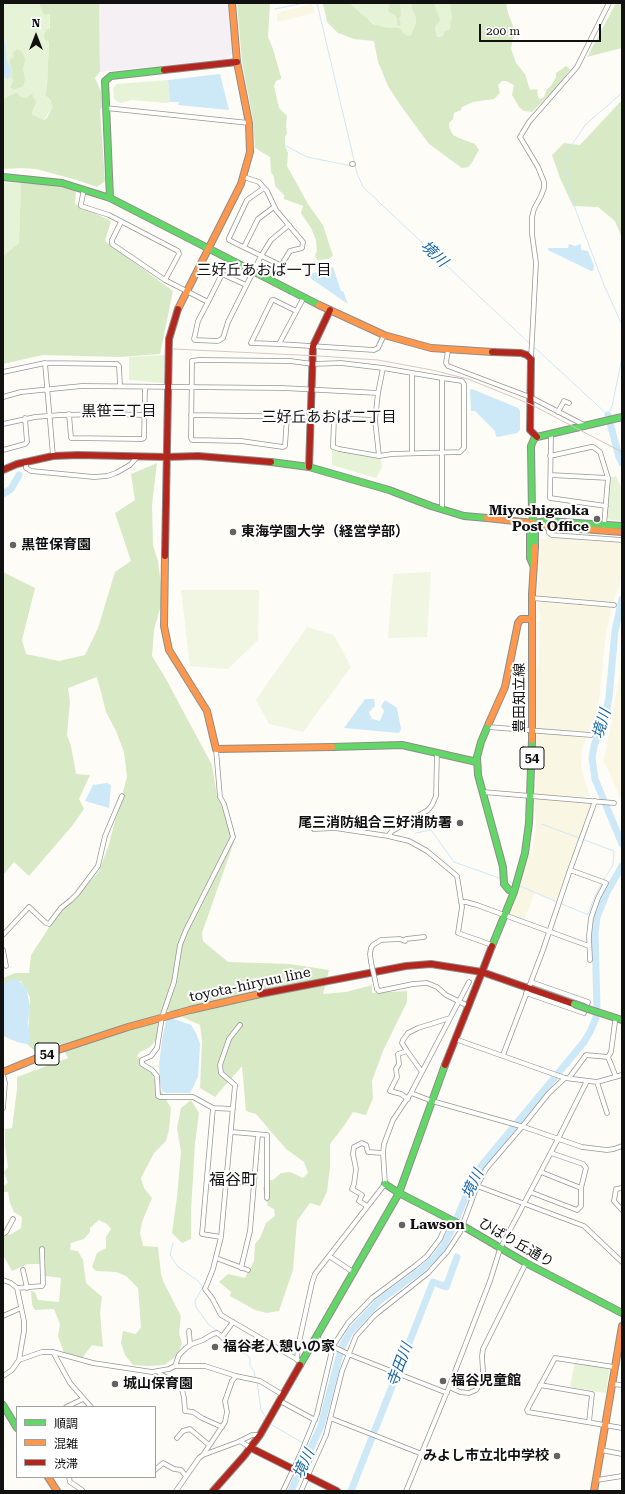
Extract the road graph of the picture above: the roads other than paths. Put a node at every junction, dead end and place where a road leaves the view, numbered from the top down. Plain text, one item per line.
1 (232, 3) edge
2 (609, 3) edge
3 (237, 62) junction
4 (106, 108) junction
5 (250, 123) junction
6 (244, 176) junction
7 (3, 178) edge
8 (264, 188) junction
9 (84, 189) junction
10 (110, 198) junction
11 (274, 207) junction
12 (121, 222) junction
13 (289, 225) junction
14 (244, 247) junction
15 (209, 248) junction
16 (262, 256) junction
17 (254, 270) junction
18 (165, 280) junction
19 (246, 285) junction
20 (186, 291) junction
21 (304, 297) junction
22 (208, 302) junction
23 (330, 310) junction
24 (296, 311) junction
25 (384, 335) junction
26 (280, 344) junction
27 (313, 346) junction
28 (448, 350) junction
29 (531, 359) junction
30 (45, 363) junction
31 (313, 364) junction
32 (383, 368) junction
33 (3, 372) edge
34 (412, 373) junction
35 (442, 378) junction
36 (120, 386) junction
37 (145, 387) junction
38 (168, 387) junction
39 (191, 387) junction
40 (48, 389) junction
41 (311, 389) junction
42 (378, 393) junction
43 (3, 397) edge
44 (530, 397) junction
45 (569, 403) dead end
46 (558, 412) junction
47 (68, 414) junction
48 (144, 415) junction
49 (191, 415) junction
50 (50, 416) junction
51 (287, 417) junction
52 (310, 417) junction
53 (25, 418) junction
54 (334, 418) junction
55 (620, 418) edge
56 (375, 420) junction
57 (3, 424) edge
58 (584, 426) junction
59 (551, 433) junction
60 (537, 437) junction
61 (3, 450) edge
62 (412, 453) junction
63 (442, 453) junction
64 (53, 456) junction
65 (138, 456) junction
66 (379, 456) junction
67 (550, 456) junction
68 (167, 457) junction
69 (26, 462) junction
70 (309, 467) junction
71 (3, 470) edge
72 (551, 475) junction
73 (608, 478) junction
74 (606, 506) junction
75 (442, 510) junction
76 (533, 523) junction
77 (549, 526) junction
78 (622, 526) edge
79 (604, 528) junction
80 (622, 532) edge
81 (622, 540) edge
82 (532, 598) junction
83 (614, 605) dead end
84 (532, 619) junction
85 (488, 727) junction
86 (532, 730) junction
87 (591, 735) dead end
88 (216, 749) junction
89 (437, 753) junction
90 (477, 762) junction
91 (483, 792) junction
92 (122, 796) dead end
93 (531, 796) junction
94 (597, 801) junction
95 (613, 802) dead end
96 (314, 829) dead end
97 (388, 836) junction
98 (570, 870) junction
99 (514, 892) junction
100 (461, 902) junction
101 (504, 915) junction
102 (548, 932) junction
103 (3, 935) edge
104 (424, 937) dead end
105 (492, 945) junction
106 (589, 946) junction
107 (3, 950) edge
108 (590, 960) dead end
109 (6, 966) dead end
110 (482, 972) junction
111 (469, 982) dead end
112 (529, 988) junction
113 (459, 1002) junction
114 (468, 1006) junction
115 (162, 1017) junction
116 (450, 1018) junction
117 (619, 1021) edge
118 (240, 1025) dead end
119 (455, 1039) junction
120 (406, 1051) junction
121 (503, 1055) junction
122 (608, 1057) junction
123 (422, 1072) junction
124 (3, 1074) edge
125 (622, 1075) edge
126 (616, 1077) junction
127 (565, 1078) junction
128 (587, 1081) junction
129 (597, 1082) junction
130 (412, 1093) junction
131 (408, 1099) junction
132 (432, 1101) junction
133 (3, 1108) edge
134 (213, 1108) junction
135 (233, 1109) junction
136 (607, 1113) dead end
137 (521, 1126) junction
138 (232, 1132) junction
139 (258, 1135) junction
140 (557, 1141) junction
141 (622, 1146) edge
142 (383, 1153) junction
143 (551, 1153) junction
144 (541, 1172) junction
145 (207, 1179) junction
146 (226, 1181) junction
147 (254, 1183) junction
148 (385, 1184) junction
149 (477, 1186) junction
150 (581, 1188) junction
151 (622, 1188) edge
152 (530, 1192) junction
153 (399, 1193) junction
154 (267, 1198) dead end
155 (524, 1203) junction
156 (367, 1206) junction
157 (622, 1210) edge
158 (449, 1218) junction
159 (14, 1219) dead end
160 (463, 1226) junction
161 (3, 1234) edge
162 (221, 1237) junction
163 (42, 1249) dead end
164 (500, 1249) junction
165 (329, 1256) junction
166 (216, 1258) junction
167 (622, 1262) edge
168 (526, 1263) junction
169 (242, 1268) junction
170 (23, 1270) dead end
171 (248, 1270) dead end
172 (353, 1272) junction
173 (3, 1280) edge
174 (17, 1288) junction
175 (27, 1288) junction
176 (21, 1308) junction
177 (622, 1313) edge
178 (3, 1316) edge
179 (233, 1322) junction
180 (622, 1326) edge
181 (188, 1330) dead end
182 (621, 1334) edge
183 (222, 1337) junction
184 (316, 1338) junction
185 (190, 1345) junction
186 (333, 1346) junction
187 (232, 1347) dead end
188 (53, 1352) junction
189 (348, 1354) junction
190 (20, 1360) junction
191 (619, 1360) edge
192 (300, 1361) junction
193 (175, 1366) junction
194 (614, 1367) junction
195 (158, 1370) junction
196 (3, 1376) edge
197 (236, 1376) junction
198 (611, 1384) junction
199 (540, 1385) junction
200 (622, 1385) edge
201 (449, 1387) junction
202 (447, 1393) junction
203 (281, 1398) junction
204 (83, 1399) junction
205 (3, 1405) edge
206 (68, 1406) edge
207 (89, 1406) edge
208 (330, 1418) junction
209 (315, 1420) junction
210 (589, 1422) junction
211 (605, 1425) junction
212 (16, 1426) edge
213 (222, 1427) junction
214 (622, 1428) edge
215 (260, 1435) junction
216 (177, 1438) dead end
217 (240, 1441) junction
218 (209, 1445) junction
219 (251, 1448) junction
220 (601, 1450) junction
221 (422, 1454) junction
222 (622, 1454) edge
223 (203, 1455) junction
224 (156, 1469) edge
225 (294, 1470) junction
226 (186, 1476) junction
227 (622, 1476) edge
228 (307, 1477) junction
229 (49, 1478) edge
230 (69, 1478) edge
231 (596, 1480) junction
232 (82, 1490) edge
233 (215, 1490) edge
234 (57, 1491) edge
235 (176, 1491) edge
236 (283, 1491) edge
237 (301, 1491) edge
238 (337, 1491) edge
239 (406, 1491) edge
240 (594, 1491) edge

1 - 3 street
2 - 29 street
3 - 4 street
3 - 5 street
4 - 5 street
4 - 10 street
5 - 6 street
6 - 8 street
6 - 15 street
7 - 9 street
8 - 11 street
8 - 14 street
9 - 10 street
9 - 12 street
10 - 15 street
11 - 13 street
11 - 14 street
12 - 18 street
12 - 18 street
13 - 16 street
13 - 16 street
14 - 16 street
15 - 17 street
15 - 20 street
16 - 17 street
17 - 19 street
17 - 21 street
18 - 20 street
19 - 22 street
19 - 22 street
20 - 22 street
20 - 38 street
21 - 23 street
21 - 24 street
23 - 25 street
23 - 27 street
24 - 26 street
24 - 26 street
25 - 27 street
25 - 28 street
26 - 27 street
27 - 31 street
28 - 29 street
28 - 44 street
29 - 44 street
30 - 33 street
30 - 36 street
30 - 40 street
31 - 32 street
31 - 39 street
31 - 41 street
32 - 34 street
32 - 42 street
34 - 35 street
34 - 62 street
35 - 63 street
35 - 63 street
36 - 37 street
36 - 40 street
37 - 38 street
37 - 48 street
38 - 39 street
38 - 68 street
39 - 41 street
39 - 49 street
40 - 43 street
40 - 50 street
41 - 42 street
41 - 52 street
42 - 56 street
44 - 46 street
44 - 60 street
45 - 46 street
46 - 58 street
47 - 48 street
47 - 48 street
47 - 50 street
49 - 51 street
49 - 51 street
50 - 53 street
50 - 64 street
51 - 52 street
52 - 54 street
52 - 70 street
53 - 57 street
53 - 61 street
54 - 56 street
54 - 66 street
55 - 58 street
56 - 66 street
58 - 59 street
59 - 60 street
59 - 67 street
60 - 76 street, 54
62 - 63 street
62 - 66 street
63 - 75 street
64 - 65 street
64 - 69 street
65 - 68 street
65 - 69 street
67 - 72 street
67 - 73 street
68 - 70 street
68 - 88 street
69 - 71 street
70 - 75 street
72 - 73 street
72 - 74 street
73 - 74 street
74 - 79 street
75 - 76 street
76 - 77 street
76 - 79 street
76 - 82 street, 豊田知立線 / 54
77 - 79 street
77 - 81 street
78 - 79 street
79 - 80 street
82 - 83 street
82 - 84 street, 豊田知立線 / 54
84 - 85 street
84 - 86 street, 豊田知立線 / 54
85 - 86 street
85 - 90 street
86 - 87 street
86 - 93 street, 豊田知立線 / 54
88 - 89 street
88 - 115 street
89 - 90 street
89 - 97 street
90 - 91 street
91 - 93 street
91 - 99 street
92 - 103 street
93 - 94 street
93 - 99 street, 豊田知立線 / 54
94 - 95 street
94 - 98 street
96 - 97 street
97 - 100 street
98 - 102 street
98 - 106 street
99 - 101 street, 豊田知立線 / 54
100 - 101 street
100 - 105 street
101 - 102 street
101 - 105 street, 豊田知立線 / 54
102 - 106 street
102 - 112 street
104 - 113 street, bridge
105 - 110 street, 54
106 - 108 street
107 - 109 street
110 - 112 street, toyota-hiryuu line
110 - 114 street
110 - 115 street, toyota-hiryuu line / 54
111 - 113 street
112 - 112 street
112 - 117 street, toyota-hiryuu line, bridge
112 - 121 street
113 - 114 street
113 - 116 street
114 - 119 street
115 - 124 street, toyota-hiryuu line / 54
115 - 134 street
116 - 120 street
116 - 123 street
117 - 122 street
118 - 135 street
119 - 121 street
119 - 132 street
120 - 123 street
120 - 131 street
121 - 127 street
122 - 126 street
122 - 127 street
123 - 130 street
124 - 133 street
125 - 126 street
126 - 129 street
127 - 128 street
127 - 137 street
128 - 129 street
128 - 140 street
129 - 136 street
130 - 131 street
130 - 132 street
131 - 142 street
132 - 137 street
132 - 153 street
134 - 135 street
134 - 145 street
135 - 138 street
137 - 140 street
137 - 149 street
138 - 139 street
138 - 146 street
139 - 147 street
139 - 154 street
140 - 141 street
140 - 143 street
142 - 148 street
142 - 156 street
143 - 144 street
143 - 150 street
144 - 150 street
144 - 152 street
145 - 146 street
145 - 162 street
146 - 147 street
146 - 162 street
147 - 169 street
148 - 153 street, ひばり丘通り
148 - 156 street
149 - 155 street
149 - 160 street
150 - 152 street
151 - 157 street
152 - 155 street
153 - 158 street, ひばり丘通り
153 - 172 street
155 - 164 street
155 - 167 street
156 - 165 street
158 - 160 street, ひばり丘通り
158 - 186 street
159 - 161 street
160 - 164 street, ひばり丘通り
160 - 189 street
162 - 166 street
163 - 175 street
164 - 168 street, ひばり丘通り
164 - 201 street
165 - 172 street
165 - 192 street
166 - 169 street
166 - 179 street
168 - 177 street, ひばり丘通り
168 - 201 street
169 - 171 street
170 - 175 street
172 - 184 street
173 - 174 street
174 - 175 street
174 - 176 street
176 - 178 street
176 - 190 street
179 - 183 street
179 - 192 street
180 - 182 street
181 - 185 street
182 - 191 street
183 - 185 street
183 - 187 street
184 - 186 street
184 - 192 street
185 - 193 street
186 - 189 street
186 - 209 street
188 - 190 street
188 - 195 street
188 - 204 street
189 - 202 street
189 - 208 street
190 - 196 street
191 - 194 street
192 - 203 street
193 - 195 street
193 - 197 street
194 - 198 street
194 - 199 street
195 - 213 street
197 - 203 street
197 - 213 street
198 - 200 street
198 - 211 street
199 - 210 street
199 - 210 street
201 - 202 street
202 - 221 street
203 - 209 street
203 - 215 street
204 - 206 street
204 - 207 street
205 - 212 street
208 - 221 street
208 - 228 street
209 - 225 street
210 - 211 street
211 - 214 street
211 - 220 street
213 - 218 street
215 - 217 street
215 - 219 street
216 - 218 street
217 - 219 street
217 - 223 street
218 - 223 street
219 - 225 street
219 - 233 street
220 - 222 street
220 - 231 street
221 - 239 street
223 - 226 street
224 - 226 street
225 - 228 street
225 - 236 street
226 - 235 street
227 - 231 street
228 - 237 street
228 - 238 street
229 - 234 street
230 - 232 street
231 - 240 street

